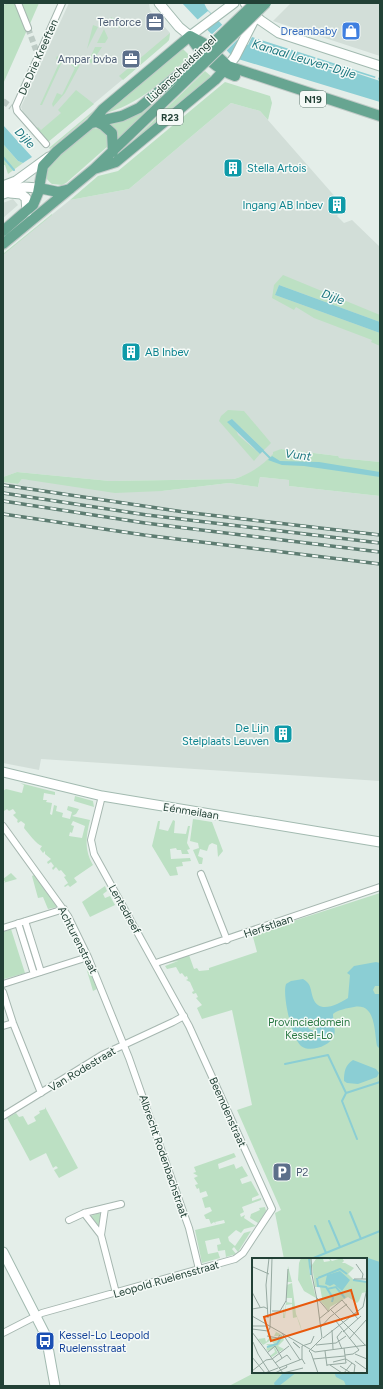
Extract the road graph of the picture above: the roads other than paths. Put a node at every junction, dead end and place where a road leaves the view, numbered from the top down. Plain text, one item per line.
1 (18, 3) edge
2 (62, 3) edge
3 (160, 3) edge
4 (234, 3) edge
5 (245, 3) edge
6 (266, 3) edge
7 (255, 9) edge
8 (28, 28) tunnel mouth
9 (190, 36) junction
10 (195, 66) junction
11 (380, 66) edge
12 (226, 69) junction
13 (11, 107) tunnel mouth
14 (17, 111) junction
15 (380, 116) edge
16 (94, 123) junction
17 (46, 144) dead end
18 (57, 151) junction
19 (113, 152) junction
20 (94, 169) junction
21 (41, 172) junction
22 (39, 188) junction
23 (70, 189) junction
24 (4, 191) edge
25 (54, 191) junction
26 (26, 212) junction
27 (3, 231) edge
28 (3, 244) edge
29 (3, 772) edge
30 (102, 796) junction
31 (3, 826) edge
32 (380, 842) edge
33 (201, 874) dead end
34 (380, 887) edge
35 (64, 909) junction
36 (25, 921) junction
37 (18, 923) junction
38 (3, 928) edge
39 (227, 940) junction
40 (88, 957) junction
41 (156, 963) junction
42 (41, 972) junction
43 (34, 974) junction
44 (3, 984) edge
45 (3, 992) edge
46 (184, 1016) junction
47 (13, 1023) junction
48 (3, 1026) edge
49 (123, 1044) junction
50 (41, 1093) junction
51 (3, 1116) edge
52 (121, 1204) dead end
53 (105, 1208) junction
54 (272, 1209) joint
55 (84, 1213) junction
56 (69, 1220) dead end
57 (101, 1235) junction
58 (3, 1252) edge
59 (199, 1269) junction
60 (116, 1293) junction
61 (37, 1316) junction
62 (3, 1333) edge
63 (55, 1386) edge

1 - 8 street
2 - 14 street, De Drie Kreeften
3 - 9 street, N19
4 - 9 street
5 - 7 street
6 - 10 main road, Lüdenscheidsingel / R23, bridge
7 - 10 main road, Lüdenscheidsingel / R23, bridge
7 - 11 street
7 - 12 street
9 - 12 main road, N19
9 - 16 main road, R23
10 - 16 main road, Lüdenscheidsingel / R23
10 - 19 main road, Lüdenscheidsingel / R23
12 - 15 main road, N19
12 - 20 main road, R23
13 - 14 street, De Drie Kreeften
14 - 17 street, De Drie Kreeften
16 - 18 main road, R23
16 - 19 main road
18 - 21 main road, R23
18 - 24 street, R23
19 - 20 main road, R23
20 - 23 main road, R23
21 - 22 main road
21 - 25 main road
22 - 24 street
22 - 25 main road
22 - 26 main road
23 - 25 main road
23 - 28 main road
24 - 26 street
26 - 27 main road
29 - 30 street, Eénmeilaan
30 - 32 street, Eénmeilaan
30 - 41 street, Lentedreef
31 - 35 street, Achturenstraat
33 - 39 street
34 - 39 street, Herfstlaan
35 - 36 street
35 - 40 street, Achturenstraat
36 - 37 street
36 - 42 street
37 - 38 street
37 - 43 street
39 - 41 street, Herfstlaan
40 - 42 street
40 - 49 street, Achturenstraat
41 - 46 street, Lentedreef
42 - 43 street
43 - 44 street
45 - 47 street
46 - 49 street, Van Rodestraat
46 - 54 street, Beemdenstraat
47 - 48 street
47 - 50 street
49 - 50 street, Van Rodestraat
49 - 59 street, Albrecht Rodenbachstraat
50 - 51 street, Van Rodestraat
52 - 53 street
53 - 55 street
53 - 57 street
54 - 59 street, Leopold Ruelensstraat
55 - 56 street
55 - 57 street
57 - 60 street
58 - 61 street
59 - 60 street, Leopold Ruelensstraat
60 - 61 street, Leopold Ruelensstraat
61 - 62 street, Leopold Ruelensstraat
61 - 63 street

